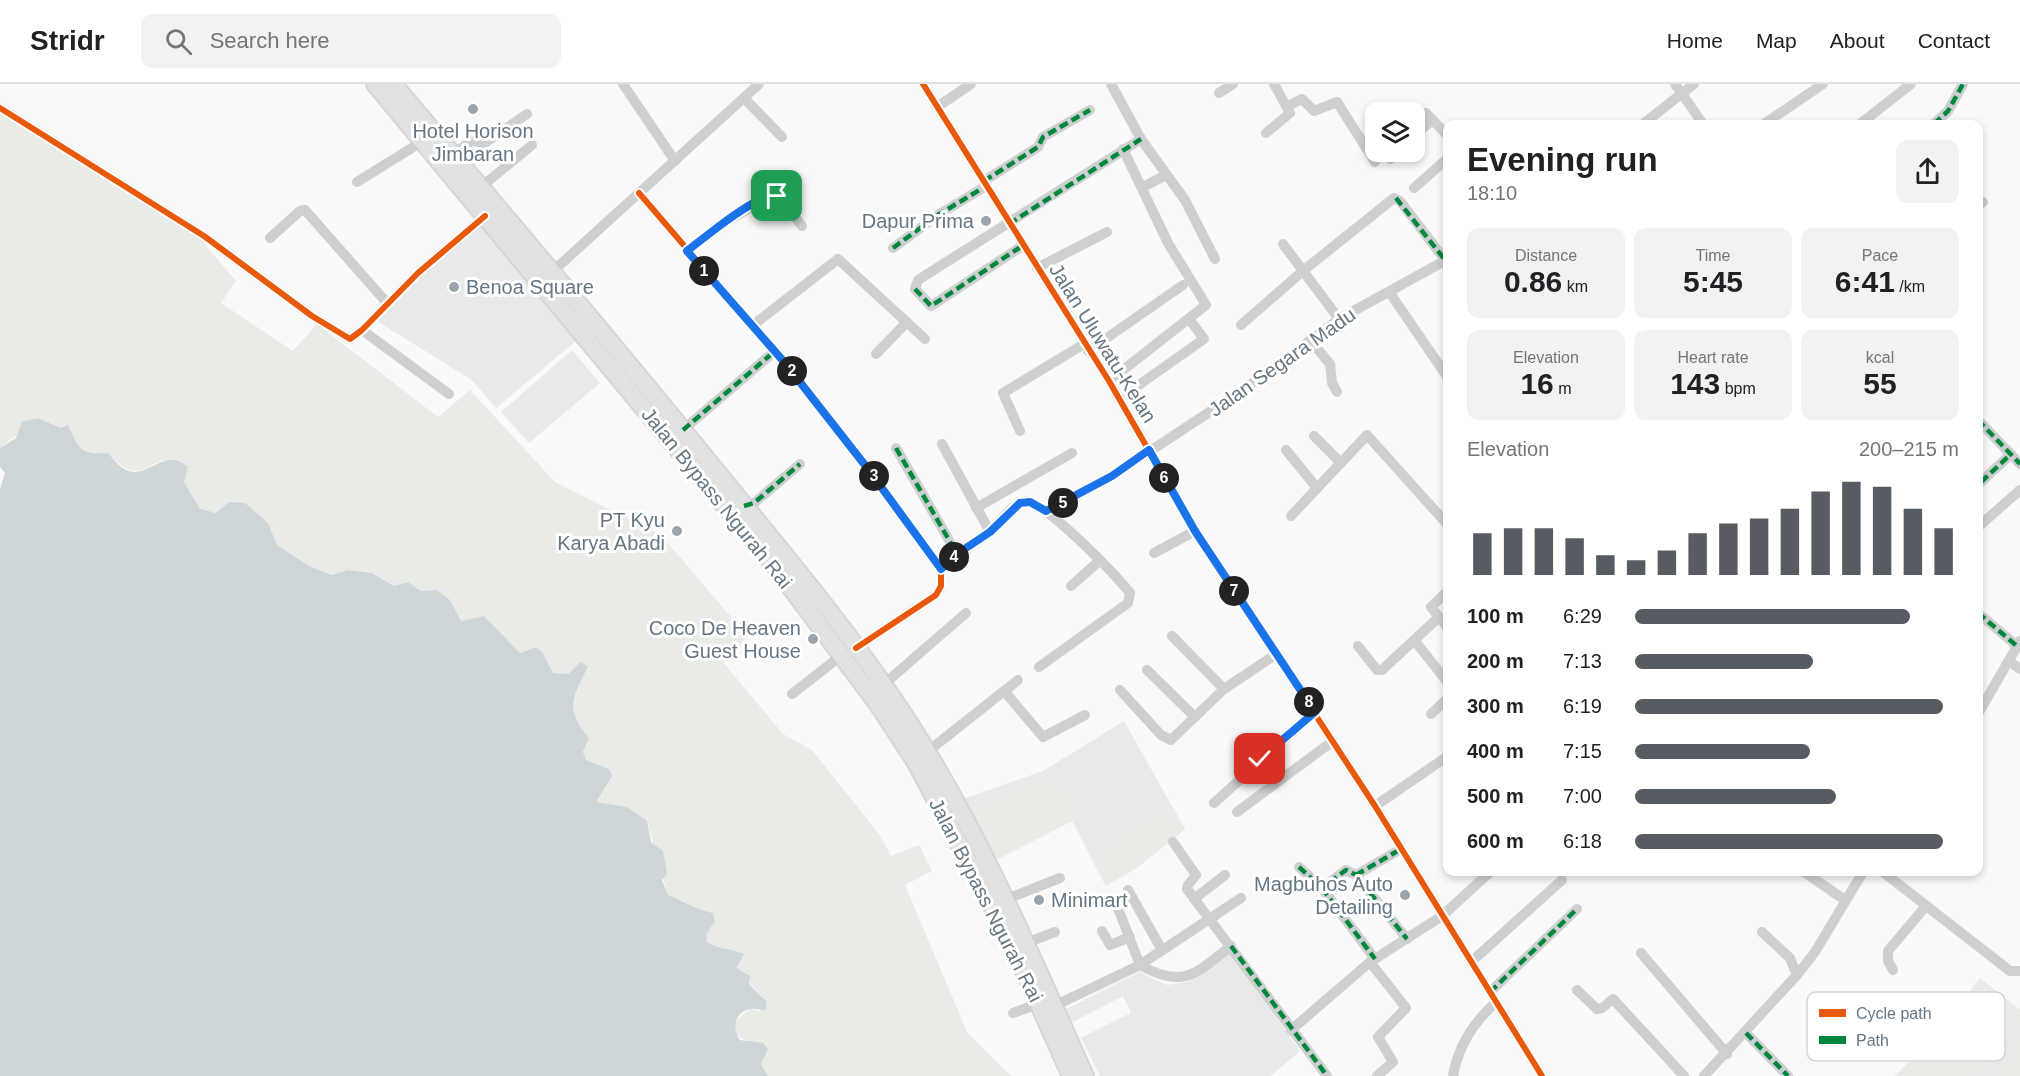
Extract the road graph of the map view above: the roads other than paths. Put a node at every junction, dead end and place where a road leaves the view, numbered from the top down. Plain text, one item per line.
1 (375, 84) edge
2 (393, 84) edge
3 (623, 84) edge
4 (759, 84) edge
5 (923, 84) edge
6 (971, 84) edge
7 (1111, 84) edge
8 (1233, 84) edge
9 (1274, 84) edge
10 (1694, 84) edge
11 (1823, 84) edge
12 (1911, 84) edge
13 (1963, 84) edge
14 (1678, 88) edge
15 (1220, 93) dead end
16 (744, 98) junction
17 (1288, 106) junction
18 (937, 107) junction
19 (0, 108) edge
20 (1090, 110) dead end
21 (527, 114) dead end
22 (1647, 120) edge
23 (1700, 120) edge
24 (1770, 120) edge
25 (1865, 120) edge
26 (1938, 120) edge
27 (1425, 122) edge
28 (1443, 131) edge
29 (1266, 133) dead end
30 (782, 137) dead end
31 (1141, 139) junction
32 (423, 141) junction
33 (532, 145) dead end
34 (1365, 146) edge
35 (1123, 150) junction
36 (453, 154) junction
37 (675, 161) junction
38 (1443, 162) edge
39 (1166, 175) junction
40 (357, 182) dead end
41 (985, 184) junction
42 (481, 187) junction
43 (1143, 187) junction
44 (1414, 188) dead end
45 (639, 193) junction
46 (485, 216) junction
47 (1009, 224) junction
48 (802, 226) dead end
49 (1107, 232) dead end
50 (270, 238) dead end
51 (1283, 244) dead end
52 (1023, 246) junction
53 (893, 248) dead end
54 (687, 251) junction
55 (1443, 256) edge
56 (1215, 259) dead end
57 (1443, 262) edge
58 (1037, 268) junction
59 (1304, 270) junction
60 (546, 277) junction
61 (1183, 285) dead end
62 (1390, 293) junction
63 (387, 303) junction
64 (1189, 319) junction
65 (1339, 319) junction
66 (907, 322) junction
67 (1241, 325) dead end
68 (752, 326) junction
69 (363, 330) junction
70 (925, 339) dead end
71 (1310, 340) junction
72 (1086, 347) junction
73 (775, 351) junction
74 (876, 354) dead end
75 (1443, 363) edge
76 (1109, 381) junction
77 (1337, 392) dead end
78 (449, 394) dead end
79 (1119, 399) junction
80 (1983, 425) edge
81 (683, 430) junction
82 (1020, 431) dead end
83 (1314, 436) dead end
84 (942, 444) dead end
85 (896, 448) dead end
86 (1149, 450) junction
87 (1286, 450) dead end
88 (1072, 453) dead end
89 (2011, 454) junction
90 (1341, 463) junction
91 (800, 464) dead end
92 (2020, 464) edge
93 (1983, 479) edge
94 (1317, 488) junction
95 (2020, 490) edge
96 (744, 506) junction
97 (976, 508) junction
98 (1046, 511) junction
99 (1291, 516) dead end
100 (1443, 519) edge
101 (1983, 523) edge
102 (1195, 531) junction
103 (990, 532) junction
104 (1154, 553) dead end
105 (957, 554) junction
106 (1099, 561) junction
107 (941, 569) junction
108 (1071, 586) dead end
109 (1443, 596) edge
110 (966, 613) dead end
111 (1439, 617) junction
112 (1983, 617) edge
113 (1443, 622) edge
114 (1172, 636) dead end
115 (1415, 642) junction
116 (2019, 644) edge
117 (1358, 646) dead end
118 (849, 652) junction
119 (1275, 655) junction
120 (2009, 661) junction
121 (1039, 667) dead end
122 (2020, 669) edge
123 (1147, 670) dead end
124 (1443, 676) edge
125 (1018, 680) dead end
126 (883, 685) junction
127 (1224, 689) junction
128 (1120, 690) dead end
129 (1005, 692) junction
130 (792, 694) dead end
131 (1443, 703) edge
132 (1983, 704) edge
133 (1315, 712) junction
134 (1431, 714) dead end
135 (1085, 715) dead end
136 (1195, 717) junction
137 (1333, 741) junction
138 (927, 752) junction
139 (1443, 759) edge
140 (1214, 803) dead end
141 (1375, 806) junction
142 (1237, 812) dead end
143 (1173, 842) dead end
144 (1401, 849) junction
145 (1299, 867) dead end
146 (1225, 875) dead end
147 (1356, 875) junction
148 (1486, 876) edge
149 (1810, 876) edge
150 (1860, 876) edge
151 (1888, 876) edge
152 (1060, 878) dead end
153 (1562, 880) dead end
154 (1322, 888) junction
155 (1128, 890) dead end
156 (1241, 898) dead end
157 (1007, 899) junction
158 (1194, 899) junction
159 (1845, 900) junction
160 (1116, 903) dead end
161 (1926, 907) junction
162 (1577, 909) dead end
163 (1442, 916) junction
164 (1210, 921) junction
165 (1102, 931) dead end
166 (1055, 932) dead end
167 (1762, 932) dead end
168 (1130, 937) junction
169 (1407, 939) junction
170 (1026, 943) junction
171 (1231, 946) junction
172 (1162, 950) junction
173 (1641, 953) dead end
174 (1373, 960) junction
175 (1471, 962) junction
176 (1140, 965) junction
177 (1893, 970) dead end
178 (2020, 971) edge
179 (1797, 975) junction
180 (1577, 990) dead end
181 (1493, 997) junction
182 (1046, 1005) junction
183 (1013, 1013) dead end
184 (1291, 1030) junction
185 (1746, 1033) junction
186 (1727, 1054) junction
187 (1071, 1076) edge
188 (1085, 1076) edge
189 (1327, 1076) edge
190 (1377, 1076) edge
191 (1453, 1076) edge
192 (1542, 1076) edge
193 (1684, 1076) edge
194 (1704, 1076) edge
195 (1788, 1076) edge

1 - 32 highway, Jalan Bypass Ngurah Rai
2 - 36 highway, Jalan Bypass Ngurah Rai
3 - 37 street
4 - 16 street
5 - 18 street, Jalan Uluwatu-Kelan
6 - 18 street
7 - 31 street
8 - 15 street
9 - 17 street
10 - 14 street
11 - 24 street
12 - 25 street
13 - 26 street
14 - 22 street
14 - 23 street
16 - 30 street
16 - 37 street
17 - 29 street
17 - 34 street
18 - 41 street, Jalan Uluwatu-Kelan
19 - 69 street
20 - 41 street
21 - 36 street
27 - 28 street
31 - 35 street
31 - 39 street
32 - 40 street
32 - 46 highway, Jalan Bypass Ngurah Rai
33 - 42 street
35 - 43 street
35 - 47 street
36 - 42 highway, Jalan Bypass Ngurah Rai
37 - 45 street
38 - 44 street
39 - 43 street
39 - 56 street
41 - 47 street, Jalan Uluwatu-Kelan
41 - 53 street
42 - 60 highway, Jalan Bypass Ngurah Rai
43 - 64 street
45 - 54 street
45 - 60 street
46 - 60 highway, Jalan Bypass Ngurah Rai
46 - 63 street
47 - 52 street, Jalan Uluwatu-Kelan
47 - 52 street
48 - 54 street
49 - 58 street
50 - 63 street
51 - 59 street
52 - 58 street, Jalan Uluwatu-Kelan
54 - 68 street
55 - 59 street
57 - 62 street, Jalan Segara Madu
58 - 72 street, Jalan Uluwatu-Kelan
59 - 65 street
59 - 67 street
60 - 81 highway, Jalan Bypass Ngurah Rai
60 - 118 highway, Jalan Bypass Ngurah Rai
61 - 72 street
62 - 65 street, Jalan Segara Madu
62 - 75 street
63 - 69 street
64 - 76 street
64 - 79 street
65 - 71 street, Jalan Segara Madu
66 - 68 street
66 - 70 street
66 - 74 street
68 - 73 street
69 - 78 street
71 - 77 street
71 - 86 street, Jalan Segara Madu
72 - 76 street, Jalan Uluwatu-Kelan
72 - 82 street
73 - 81 street
73 - 107 street
76 - 79 street, Jalan Uluwatu-Kelan
79 - 86 street, Jalan Uluwatu-Kelan
80 - 89 street
81 - 96 highway, Jalan Bypass Ngurah Rai
83 - 90 street
84 - 97 street
85 - 105 street
86 - 98 street, Jalan Segara Madu
86 - 102 street, Jalan Uluwatu-Kelan
87 - 94 street
88 - 97 street
89 - 92 street
89 - 93 street
90 - 94 street
90 - 100 street
91 - 96 street
94 - 99 street
95 - 101 street
96 - 118 highway, Jalan Bypass Ngurah Rai
97 - 103 street
98 - 103 street
98 - 106 street
102 - 104 street
102 - 119 street, Jalan Uluwatu-Kelan
103 - 105 street
105 - 107 street
106 - 108 street
106 - 121 street
107 - 118 street
109 - 111 street
110 - 126 street
111 - 113 street
111 - 115 street
112 - 116 street
114 - 127 street
115 - 117 street
115 - 124 street
116 - 120 street
118 - 126 highway, Jalan Bypass Ngurah Rai
118 - 130 street
118 - 182 highway, Jalan Bypass Ngurah Rai
119 - 127 street
119 - 133 street, Jalan Uluwatu-Kelan
120 - 122 street
120 - 132 street
123 - 136 street
125 - 129 street
126 - 138 highway, Jalan Bypass Ngurah Rai
127 - 136 street
128 - 136 street
129 - 135 street
129 - 138 street
131 - 134 street
133 - 137 street, Jalan Uluwatu-Kelan
133 - 140 street
137 - 141 street, Jalan Uluwatu-Kelan
137 - 142 street
138 - 157 highway, Jalan Bypass Ngurah Rai
139 - 141 street
141 - 144 street, Jalan Uluwatu-Kelan
143 - 158 street
144 - 147 street
144 - 163 street, Jalan Uluwatu-Kelan
145 - 154 street
146 - 158 street
147 - 154 street
147 - 169 street
148 - 163 street
149 - 159 street
150 - 159 street
151 - 161 street
152 - 157 street
153 - 175 street
154 - 174 street
155 - 172 street
156 - 164 street
157 - 170 highway, Jalan Bypass Ngurah Rai
158 - 164 street
159 - 179 street
160 - 168 street
161 - 177 street
161 - 178 street
162 - 181 street
163 - 169 street
163 - 175 street, Jalan Uluwatu-Kelan
164 - 171 street
164 - 172 street
165 - 168 street
166 - 170 street
167 - 179 street
168 - 176 street
169 - 174 street
170 - 182 highway, Jalan Bypass Ngurah Rai
171 - 176 street
171 - 184 street
172 - 176 street
173 - 186 street
174 - 184 street
174 - 190 street
175 - 181 street, Jalan Uluwatu-Kelan
176 - 182 street
179 - 185 street
180 - 193 street
181 - 191 street
181 - 192 street, Jalan Uluwatu-Kelan
182 - 183 street
182 - 187 highway, Jalan Bypass Ngurah Rai
182 - 188 highway, Jalan Bypass Ngurah Rai
184 - 189 street
185 - 186 street
185 - 195 street
186 - 194 street

